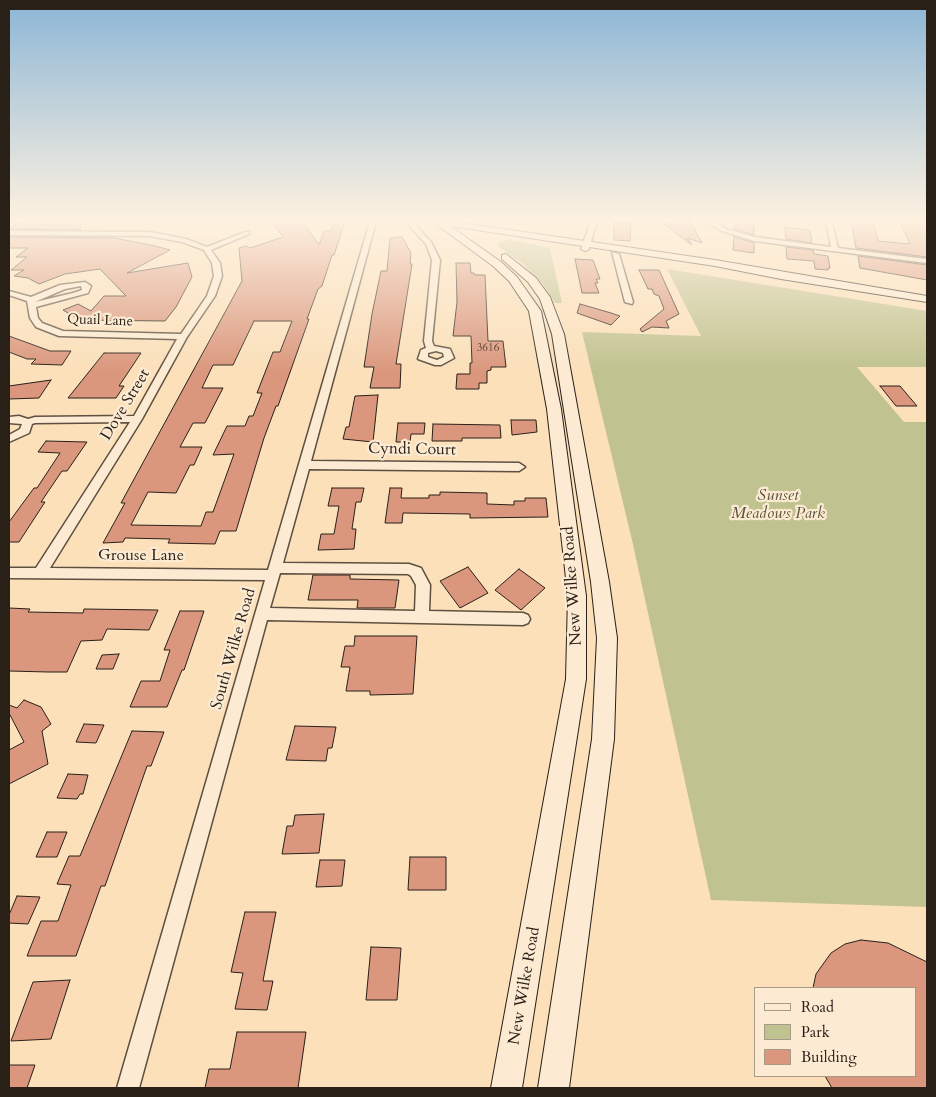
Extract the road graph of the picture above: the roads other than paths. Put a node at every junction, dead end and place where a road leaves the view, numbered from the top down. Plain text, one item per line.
1 (217, 269) edge
2 (360, 269) edge
3 (435, 269) edge
4 (503, 269) edge
5 (520, 269) edge
6 (619, 269) edge
7 (730, 269) edge
8 (737, 269) edge
9 (781, 276) junction
10 (9, 293) edge
11 (927, 299) edge
12 (32, 302) junction
13 (629, 302) dead end
14 (183, 337) junction
15 (430, 348) dead end
16 (137, 419) junction
17 (9, 420) edge
18 (28, 422) junction
19 (9, 439) edge
20 (305, 465) junction
21 (519, 467) dead end
22 (275, 571) junction
23 (9, 573) edge
24 (40, 573) junction
25 (262, 614) junction
26 (422, 618) junction
27 (523, 619) dead end
28 (128, 1088) edge
29 (507, 1088) edge
30 (554, 1088) edge

1 - 14 street, Dove Street
2 - 20 street, South Wilke Road
3 - 15 street
4 - 29 main road, New Wilke Road
5 - 30 main road, New Wilke Road
6 - 13 street
7 - 9 main road
8 - 9 main road
9 - 11 main road
10 - 12 street
12 - 12 street
12 - 14 street, Quail Lane
14 - 16 street, Dove Street
16 - 18 street
16 - 24 street, Dove Street
17 - 18 street
18 - 19 street
20 - 21 street, Cyndi Court
20 - 22 street, South Wilke Road
22 - 24 street, Grouse Lane
22 - 25 street, South Wilke Road
22 - 26 street, Grouse Lane
23 - 24 street, Grouse Lane
25 - 26 street
25 - 28 street, South Wilke Road
26 - 27 street

